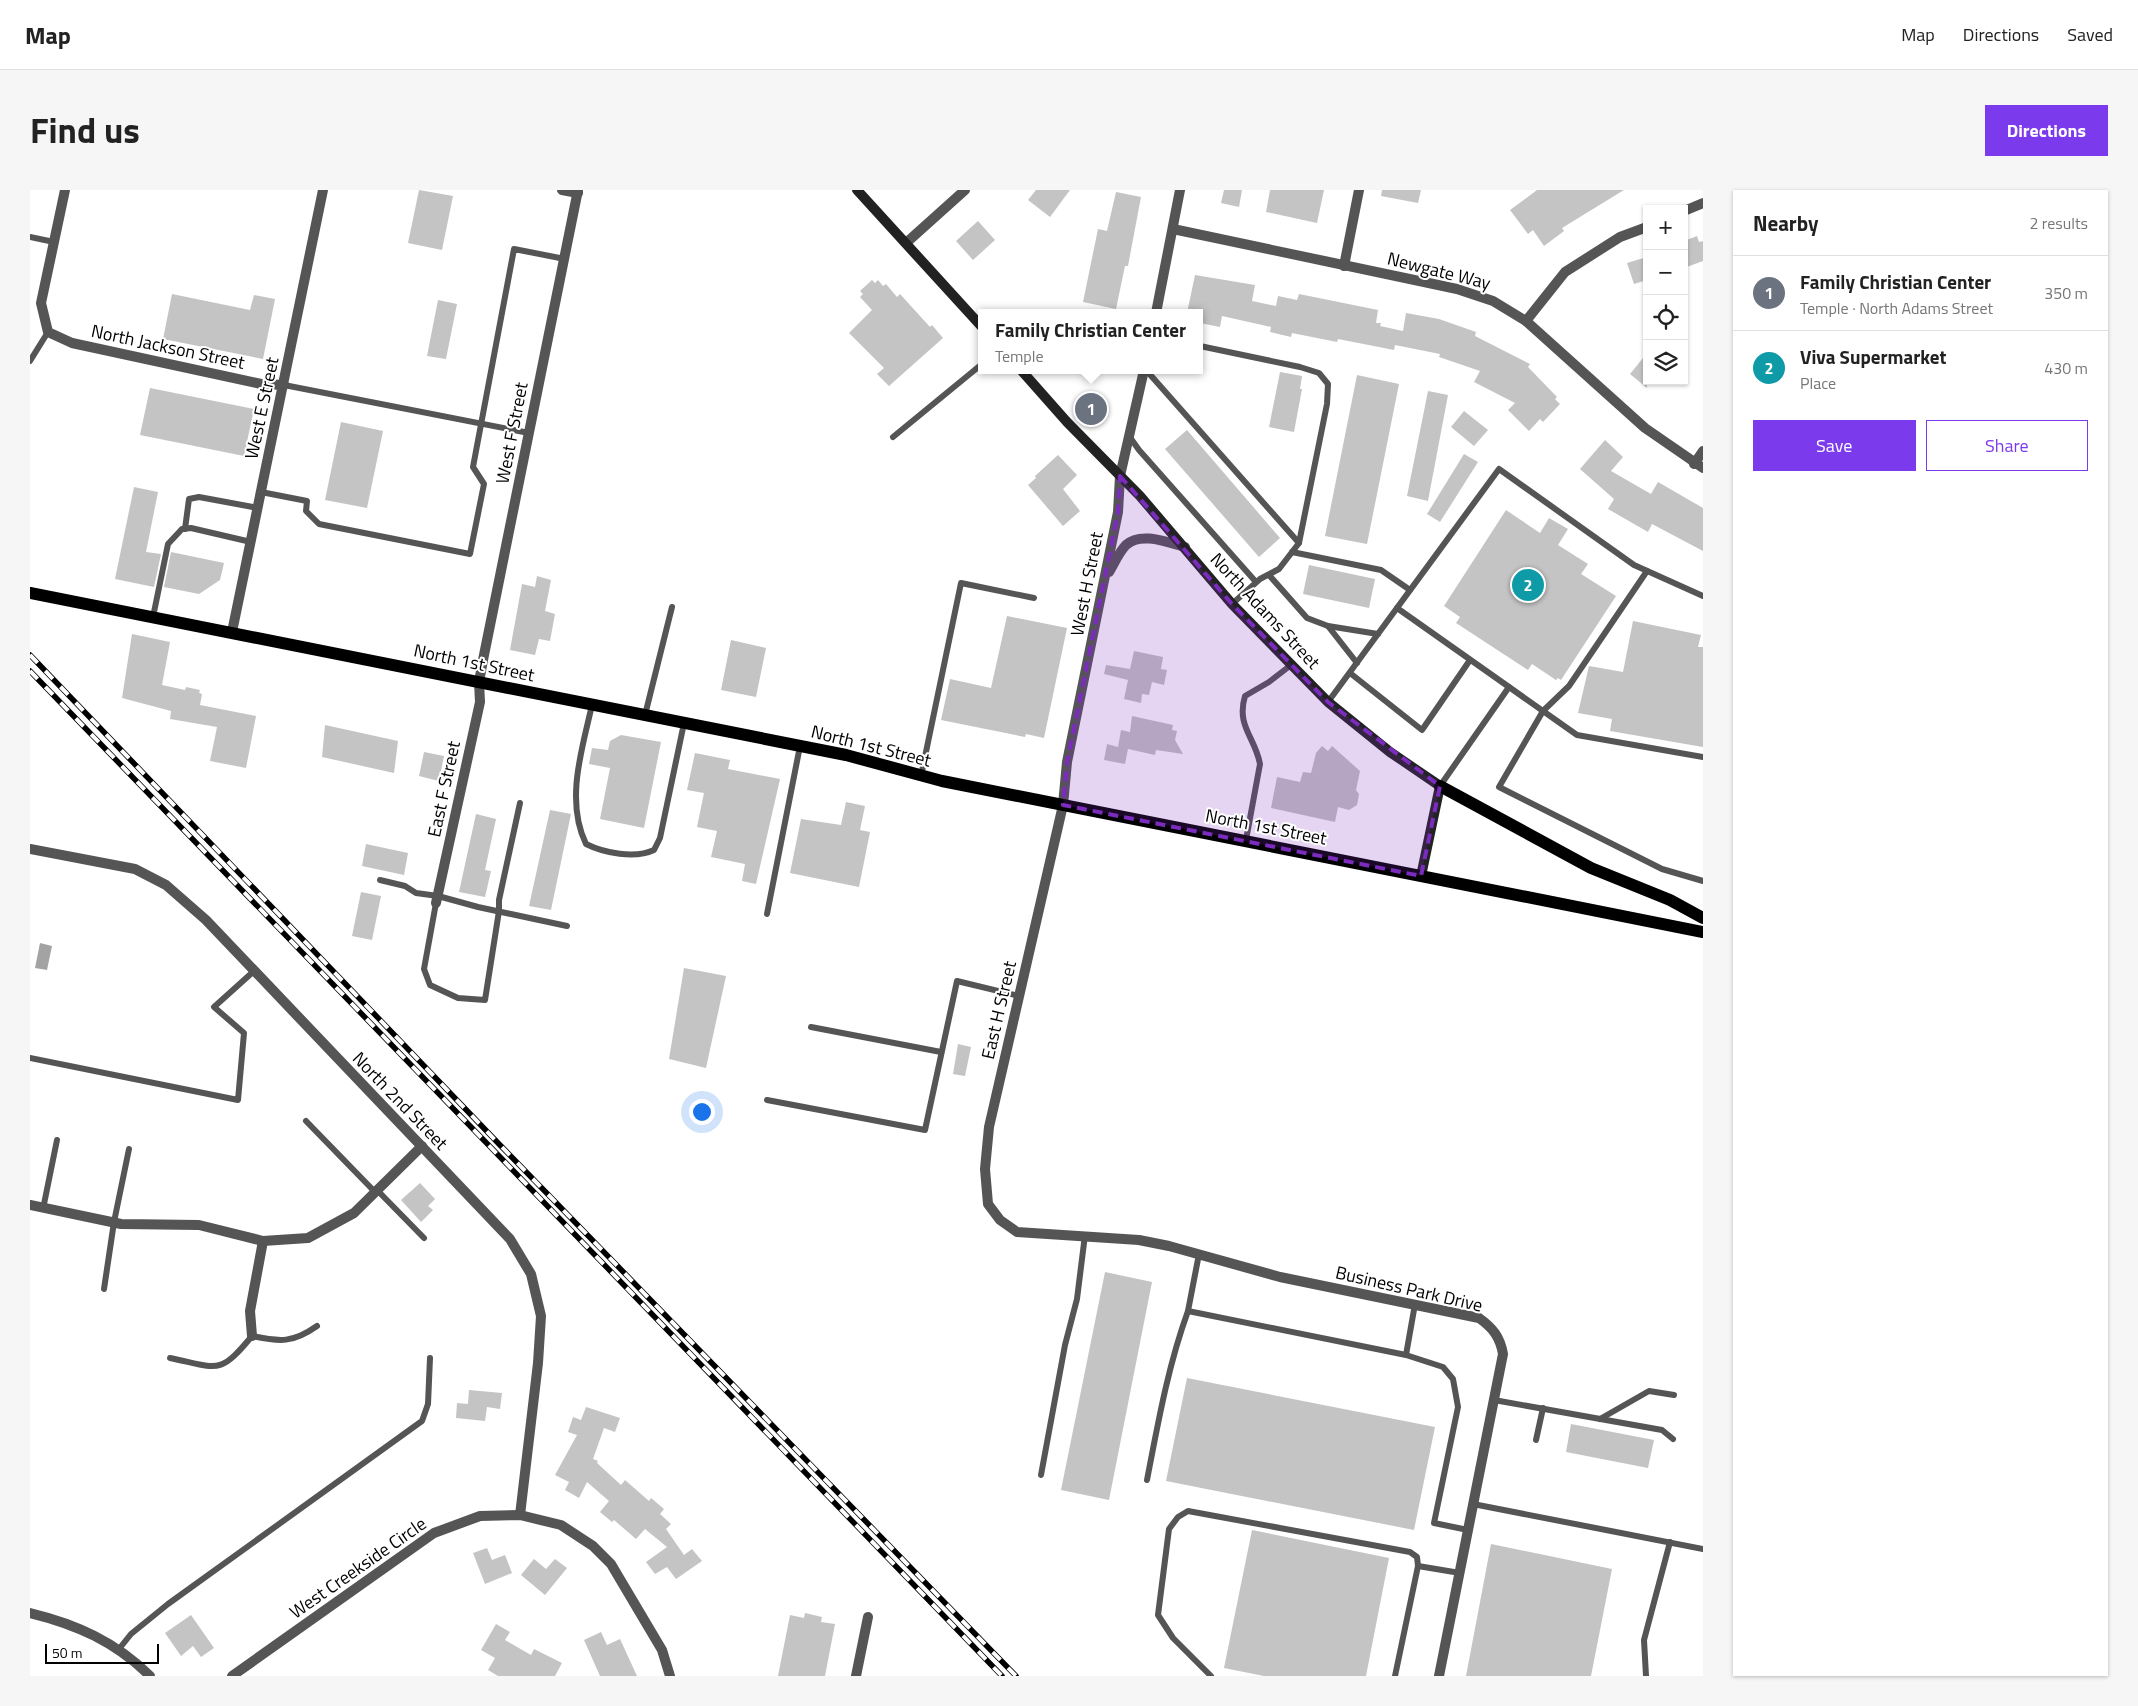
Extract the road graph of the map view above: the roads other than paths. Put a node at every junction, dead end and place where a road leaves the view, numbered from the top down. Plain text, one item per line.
1 (65, 190) edge
2 (323, 190) edge
3 (562, 190) edge
4 (857, 190) edge
5 (966, 190) edge
6 (1180, 190) edge
7 (1359, 190) edge
8 (578, 192) edge
9 (1703, 203) edge
10 (1688, 209) edge
11 (1643, 228) edge
12 (1173, 229) junction
13 (30, 237) edge
14 (54, 242) junction
15 (906, 243) junction
16 (566, 259) junction
17 (1344, 266) junction
18 (1157, 309) edge
19 (1526, 321) junction
20 (978, 323) edge
21 (48, 332) junction
22 (1203, 347) edge
23 (30, 361) edge
24 (978, 367) edge
25 (1025, 374) edge
26 (1144, 374) edge
27 (1149, 374) edge
28 (284, 385) junction
29 (481, 424) junction
30 (529, 433) junction
31 (1129, 436) junction
32 (893, 437) dead end
33 (1703, 451) edge
34 (1699, 466) edge
35 (1120, 476) junction
36 (261, 492) junction
37 (258, 508) junction
38 (185, 529) junction
39 (251, 542) junction
40 (1299, 543) junction
41 (1185, 547) junction
42 (1292, 552) junction
43 (1647, 571) junction
44 (1268, 574) junction
45 (1106, 577) junction
46 (1256, 582) junction
47 (1410, 590) junction
48 (30, 593) edge
49 (1703, 596) edge
50 (1034, 598) dead end
51 (1232, 604) junction
52 (672, 608) dead end
53 (1397, 608) junction
54 (153, 617) junction
55 (1328, 626) junction
56 (232, 632) junction
57 (1378, 634) junction
58 (1470, 660) junction
59 (1357, 663) junction
60 (1291, 665) junction
61 (1350, 673) junction
62 (479, 682) junction
63 (1509, 687) junction
64 (1328, 702) junction
65 (592, 705) junction
66 (1543, 711) junction
67 (645, 715) junction
68 (684, 723) junction
69 (800, 746) junction
70 (1703, 757) edge
71 (921, 776) junction
72 (1440, 786) junction
73 (520, 803) dead end
74 (1064, 804) junction
75 (1246, 840) junction
76 (30, 849) edge
77 (1421, 876) junction
78 (380, 880) dead end
79 (1703, 880) edge
80 (437, 899) junction
81 (500, 911) junction
82 (767, 914) dead end
83 (1703, 918) edge
84 (567, 926) dead end
85 (1703, 932) edge
86 (254, 971) junction
87 (1019, 996) junction
88 (811, 1027) dead end
89 (941, 1052) junction
90 (30, 1058) edge
91 (767, 1100) dead end
92 (306, 1121) dead end
93 (57, 1140) dead end
94 (422, 1146) junction
95 (129, 1150) dead end
96 (376, 1191) junction
97 (30, 1205) edge
98 (43, 1209) junction
99 (1000, 1220) joint
100 (114, 1222) junction
101 (1085, 1236) junction
102 (424, 1238) dead end
103 (263, 1241) junction
104 (1199, 1254) junction
105 (104, 1289) dead end
106 (1415, 1304) junction
107 (1188, 1311) junction
108 (317, 1326) dead end
109 (252, 1336) junction
110 (1406, 1355) junction
111 (170, 1358) dead end
112 (430, 1358) dead end
113 (1674, 1395) dead end
114 (1494, 1400) junction
115 (1543, 1408) junction
116 (1600, 1419) junction
117 (1673, 1439) dead end
118 (1536, 1440) dead end
119 (1041, 1475) dead end
120 (1147, 1480) dead end
121 (1473, 1504) junction
122 (520, 1515) junction
123 (1468, 1530) junction
124 (1670, 1542) junction
125 (1703, 1549) edge
126 (1418, 1566) junction
127 (1460, 1573) junction
128 (30, 1613) edge
129 (868, 1617) dead end
130 (120, 1650) junction
131 (150, 1676) edge
132 (232, 1676) edge
133 (670, 1676) edge
134 (856, 1676) edge
135 (1211, 1676) edge
136 (1395, 1676) edge
137 (1439, 1676) edge
138 (1646, 1676) edge

1 - 14 street
2 - 28 street, West E Street
3 - 8 street
4 - 15 street
5 - 15 street
6 - 12 street
7 - 17 street
8 - 16 street, West F Street
9 - 10 street
11 - 19 street
12 - 17 street, Newgate Way
12 - 18 street
13 - 14 lane
14 - 21 street
15 - 20 street
16 - 29 lane
16 - 30 street, West F Street
17 - 19 street, Newgate Way
19 - 34 street, Newgate Way
21 - 23 lane
21 - 28 street, North Jackson Street
22 - 40 lane
24 - 32 lane
25 - 35 street, North Adams Street
26 - 31 street, West H Street
27 - 40 lane
28 - 29 lane
28 - 36 street, West E Street
29 - 30 lane
29 - 36 lane
30 - 62 street, West F Street
31 - 35 street, West H Street
31 - 46 lane
33 - 34 street
35 - 41 street, North Adams Street
35 - 45 street, West H Street
36 - 37 street, West E Street
37 - 38 lane
37 - 39 street, West E Street
38 - 39 lane
38 - 54 lane
39 - 56 street, West E Street
40 - 42 lane
41 - 45 street
41 - 51 street, North Adams Street
42 - 44 lane
42 - 47 lane
43 - 47 lane
43 - 49 lane
43 - 66 lane
44 - 46 lane
44 - 55 lane
45 - 74 street, West H Street
46 - 51 lane
47 - 53 lane
48 - 54 main road, North 1st Street
50 - 71 lane
51 - 60 street, North Adams Street
52 - 67 lane
53 - 57 lane
53 - 58 lane
54 - 56 main road, North 1st Street
55 - 57 lane
55 - 59 lane
56 - 62 main road, North 1st Street
57 - 59 lane
58 - 61 lane
58 - 63 lane
59 - 61 lane
60 - 64 street, North Adams Street
60 - 75 lane
61 - 64 lane
62 - 65 main road, North 1st Street
62 - 80 street, East F Street
63 - 66 lane
63 - 72 lane
64 - 72 street, North Adams Street
65 - 67 main road, North 1st Street
65 - 68 lane
66 - 70 lane
66 - 79 lane
67 - 68 main road, North 1st Street
68 - 69 main road, North 1st Street
69 - 71 main road, North 1st Street
69 - 82 lane
71 - 74 main road, North 1st Street
72 - 77 street
72 - 83 main road
73 - 81 lane
74 - 75 main road, North 1st Street
74 - 87 street, East H Street
75 - 77 main road, North 1st Street
76 - 86 street, North 2nd Street
77 - 85 main road, North 1st Street
78 - 80 lane
80 - 81 lane
80 - 81 lane
81 - 84 lane
86 - 90 lane
86 - 94 street, North 2nd Street
87 - 89 lane
87 - 99 street, East H Street
88 - 89 lane
89 - 91 lane
92 - 96 lane
93 - 98 lane
94 - 96 street
94 - 122 street, North 2nd Street
95 - 100 lane
96 - 102 lane
96 - 103 street
97 - 98 street
98 - 100 street
99 - 101 street, Business Park Drive
100 - 103 street
100 - 105 lane
101 - 104 street, Business Park Drive
101 - 119 lane
103 - 109 street
104 - 106 street, Business Park Drive
104 - 107 lane
106 - 110 lane
106 - 114 street, Business Park Drive
107 - 110 lane
107 - 120 lane
108 - 109 lane
109 - 111 lane
110 - 123 lane
112 - 130 lane
113 - 116 lane
114 - 115 lane
114 - 121 street, Business Park Drive
115 - 116 lane
115 - 118 lane
116 - 117 lane
121 - 123 street, Business Park Drive
121 - 124 lane
122 - 132 street, West Creekside Circle
122 - 133 street, West Creekside Circle
123 - 127 street, Business Park Drive
124 - 125 lane
124 - 138 lane
126 - 127 lane
126 - 135 lane
126 - 136 lane
127 - 137 street, Business Park Drive
128 - 130 street
129 - 134 street
130 - 131 street

